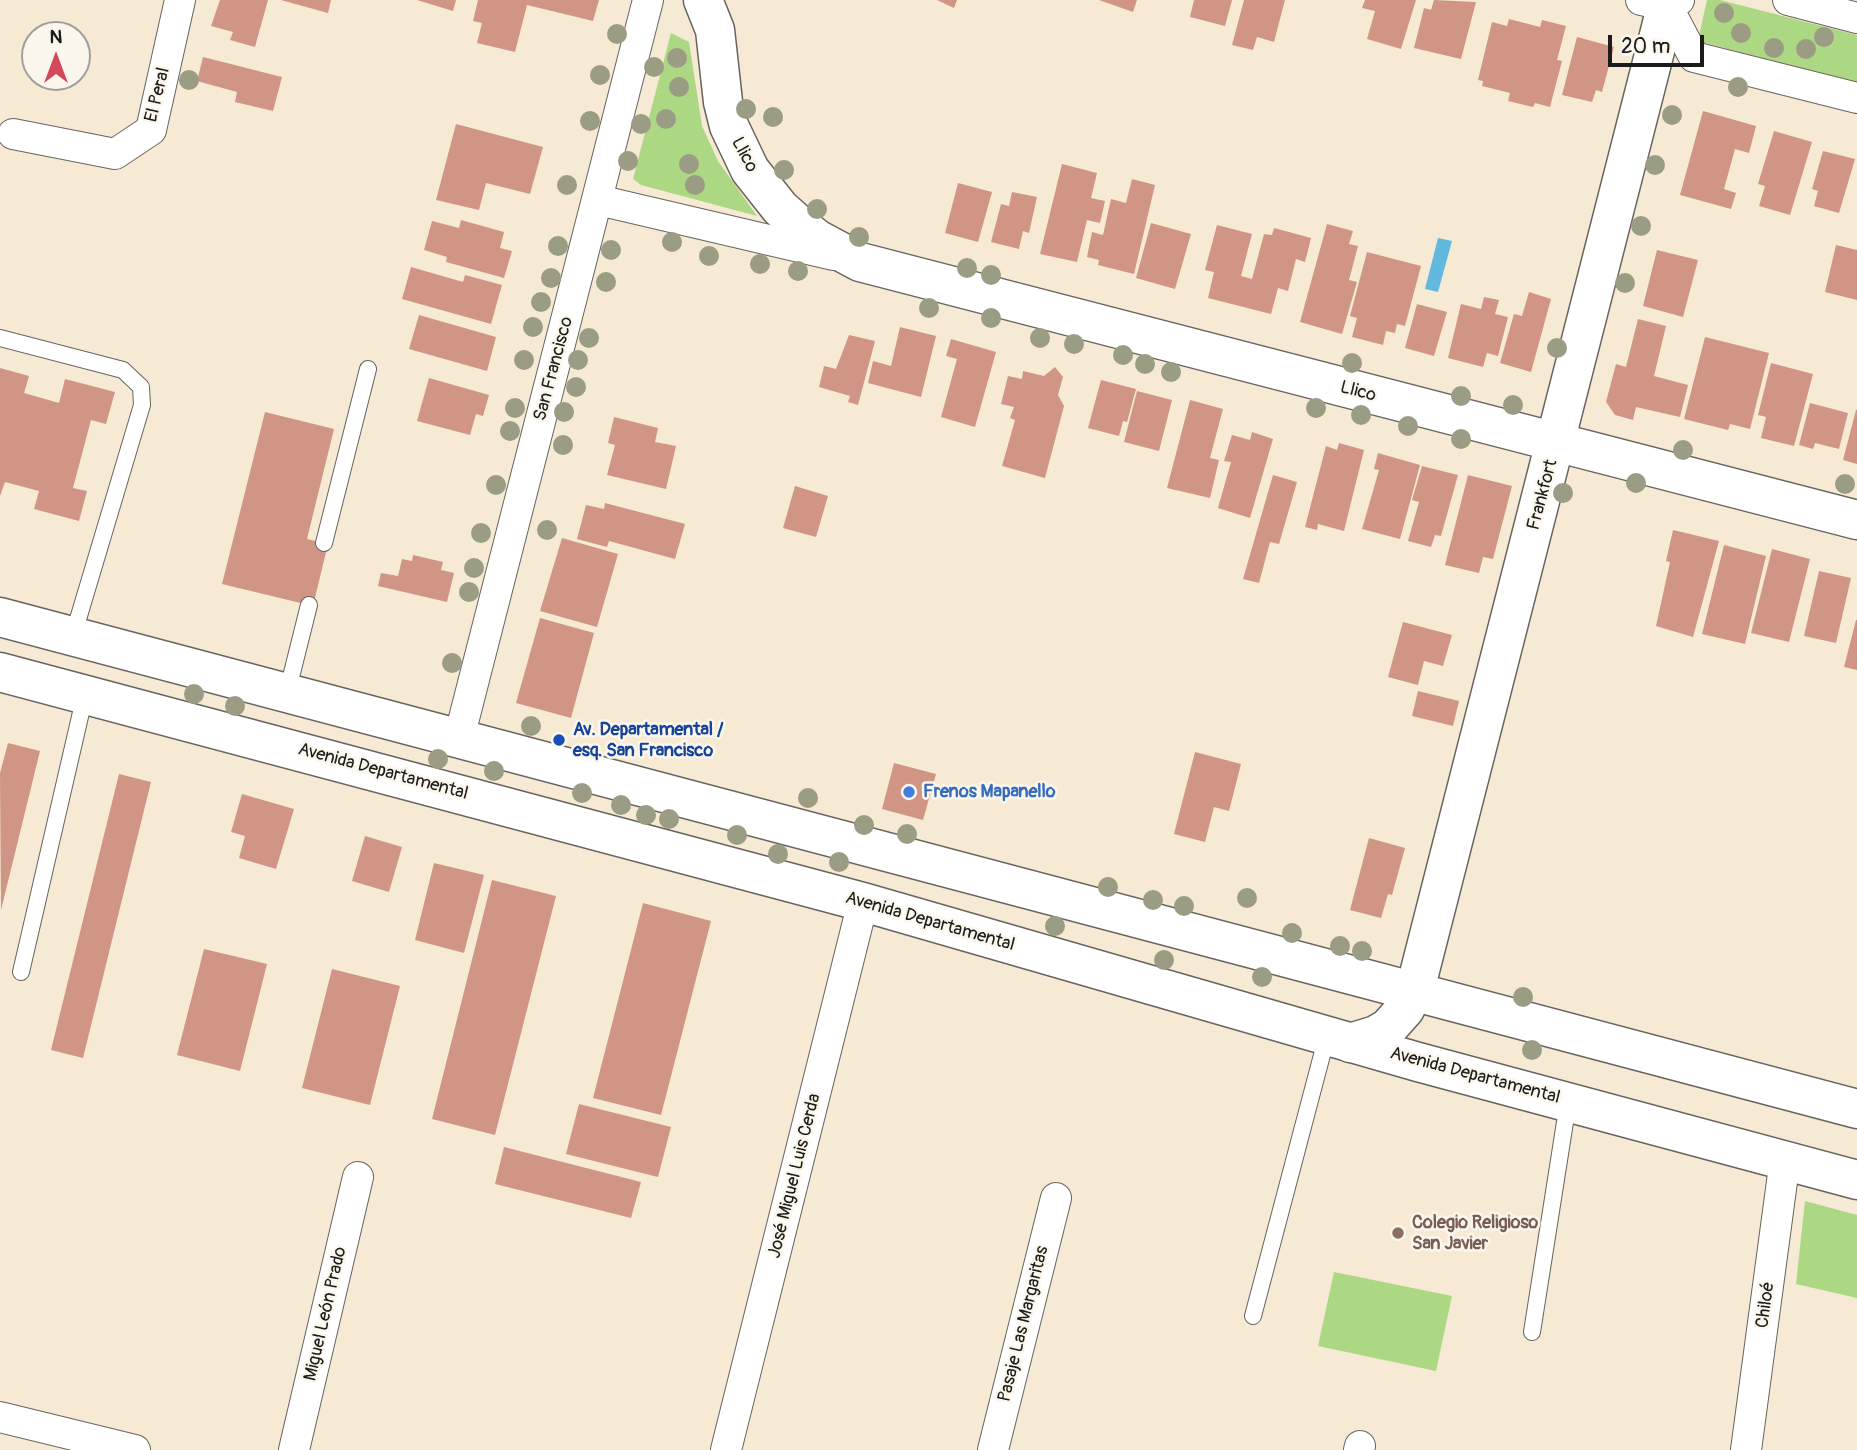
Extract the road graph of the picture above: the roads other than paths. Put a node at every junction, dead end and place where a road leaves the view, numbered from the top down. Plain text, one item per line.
1 (180, 0) edge
2 (648, 0) edge
3 (703, 0) edge
4 (1788, 0) edge
5 (1664, 2) edge
6 (1857, 18) edge
7 (1857, 98) edge
8 (13, 134) dead end
9 (598, 200) junction
10 (860, 262) junction
11 (0, 338) edge
12 (368, 369) dead end
13 (1556, 444) junction
14 (1857, 520) edge
15 (324, 543) dead end
16 (309, 605) dead end
17 (0, 617) edge
18 (73, 636) junction
19 (0, 671) edge
20 (287, 692) junction
21 (85, 693) junction
22 (459, 738) junction
23 (863, 902) junction
24 (21, 972) dead end
25 (1415, 990) junction
26 (1339, 1039) junction
27 (1568, 1101) junction
28 (1857, 1109) edge
29 (1785, 1159) junction
30 (358, 1177) dead end
31 (1857, 1180) edge
32 (1056, 1198) dead end
33 (1253, 1316) dead end
34 (1532, 1332) dead end
35 (0, 1417) edge
36 (135, 1450) edge
37 (294, 1450) edge
38 (726, 1450) edge
39 (993, 1450) edge
40 (1746, 1450) edge

1 - 8 street, El Peral
2 - 9 street, San Francisco
3 - 10 main road, Llico
4 - 6 street
5 - 7 street
5 - 13 main road, Frankfort
9 - 10 street, Llico
9 - 22 street, San Francisco
10 - 13 main road, Llico
11 - 18 lane
12 - 15 lane
13 - 14 main road, Llico
13 - 25 main road, Frankfort
16 - 20 lane
17 - 18 main road
18 - 20 main road
19 - 21 main road, Avenida Departamental
20 - 22 main road
21 - 23 main road, Avenida Departamental
21 - 24 lane
22 - 25 main road
23 - 26 main road, Avenida Departamental
23 - 38 street, José Miguel Luis Cerda
25 - 26 main road, Frankfort
25 - 28 main road
26 - 27 main road, Avenida Departamental
26 - 33 lane
27 - 29 main road, Avenida Departamental
27 - 34 lane
29 - 31 main road, Avenida Departamental
29 - 40 street, Chiloé
30 - 37 street, Miguel León Prado
32 - 39 street, Pasaje Las Margaritas
35 - 36 street

